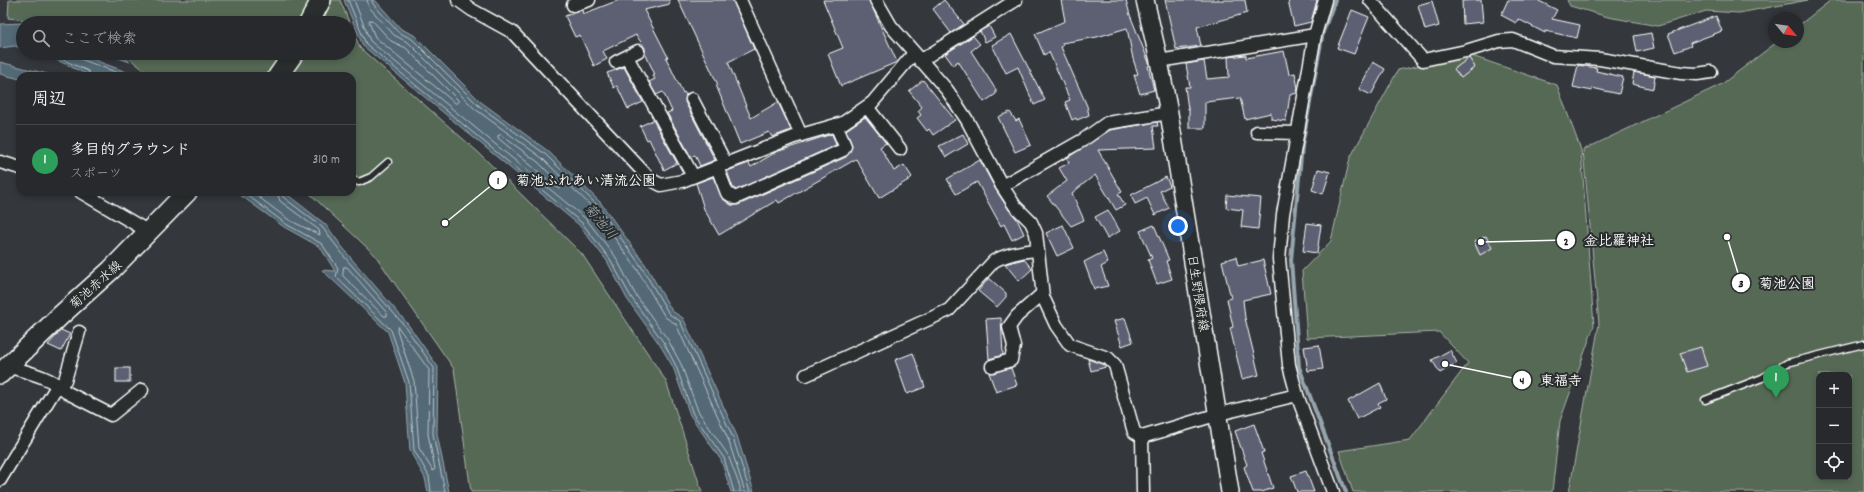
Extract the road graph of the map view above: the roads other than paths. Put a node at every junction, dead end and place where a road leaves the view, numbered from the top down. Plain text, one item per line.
1 (321, 0) edge
2 (458, 0) edge
3 (589, 0) edge
4 (740, 0) edge
5 (876, 0) edge
6 (1016, 0) edge
7 (1145, 0) edge
8 (1325, 0) edge
9 (1370, 0) edge
10 (574, 5) dead end
11 (313, 16) edge
12 (1314, 35) junction
13 (627, 57) dead end
14 (917, 57) junction
15 (289, 60) edge
16 (1159, 61) junction
17 (281, 72) edge
18 (1711, 72) dead end
19 (692, 99) dead end
20 (867, 107) junction
21 (1169, 113) junction
22 (836, 125) junction
23 (1256, 132) dead end
24 (1297, 132) junction
25 (801, 135) junction
26 (900, 149) dead end
27 (0, 162) edge
28 (388, 162) dead end
29 (721, 165) junction
30 (16, 167) edge
31 (693, 176) junction
32 (356, 181) edge
33 (1002, 186) junction
34 (88, 196) edge
35 (181, 199) edge
36 (150, 232) junction
37 (1038, 250) junction
38 (1042, 294) junction
39 (79, 332) dead end
40 (1864, 344) edge
41 (992, 366) dead end
42 (3, 370) edge
43 (806, 375) dead end
44 (60, 386) junction
45 (142, 390) dead end
46 (1297, 395) junction
47 (1705, 400) dead end
48 (1219, 414) junction
49 (1142, 437) junction
50 (0, 480) edge
51 (1143, 492) edge
52 (1230, 492) edge
53 (1333, 492) edge

1 - 11 main road
2 - 31 street
3 - 10 street
4 - 25 street
5 - 14 street
6 - 14 street
7 - 16 main road, 日生野隈府線
8 - 12 street
9 - 18 street
12 - 16 street
12 - 24 street
13 - 31 street
14 - 20 street
14 - 33 street
15 - 17 main road
16 - 21 main road, 日生野隈府線
19 - 29 street
20 - 22 street
20 - 26 street
21 - 33 street
21 - 48 main road, 日生野隈府線
22 - 25 street
22 - 29 street
23 - 24 street
24 - 46 street
25 - 29 street
27 - 30 street
28 - 32 lane
29 - 31 street
33 - 37 street
34 - 36 street
35 - 36 main road, 菊池赤水線
36 - 42 main road, 菊池赤水線
37 - 38 street
37 - 43 street
38 - 41 street
38 - 49 street
39 - 44 street
40 - 47 lane
42 - 44 street
44 - 45 street
44 - 50 street
46 - 48 street
46 - 53 street
48 - 49 street
48 - 52 main road, 日生野隈府線
49 - 51 street

